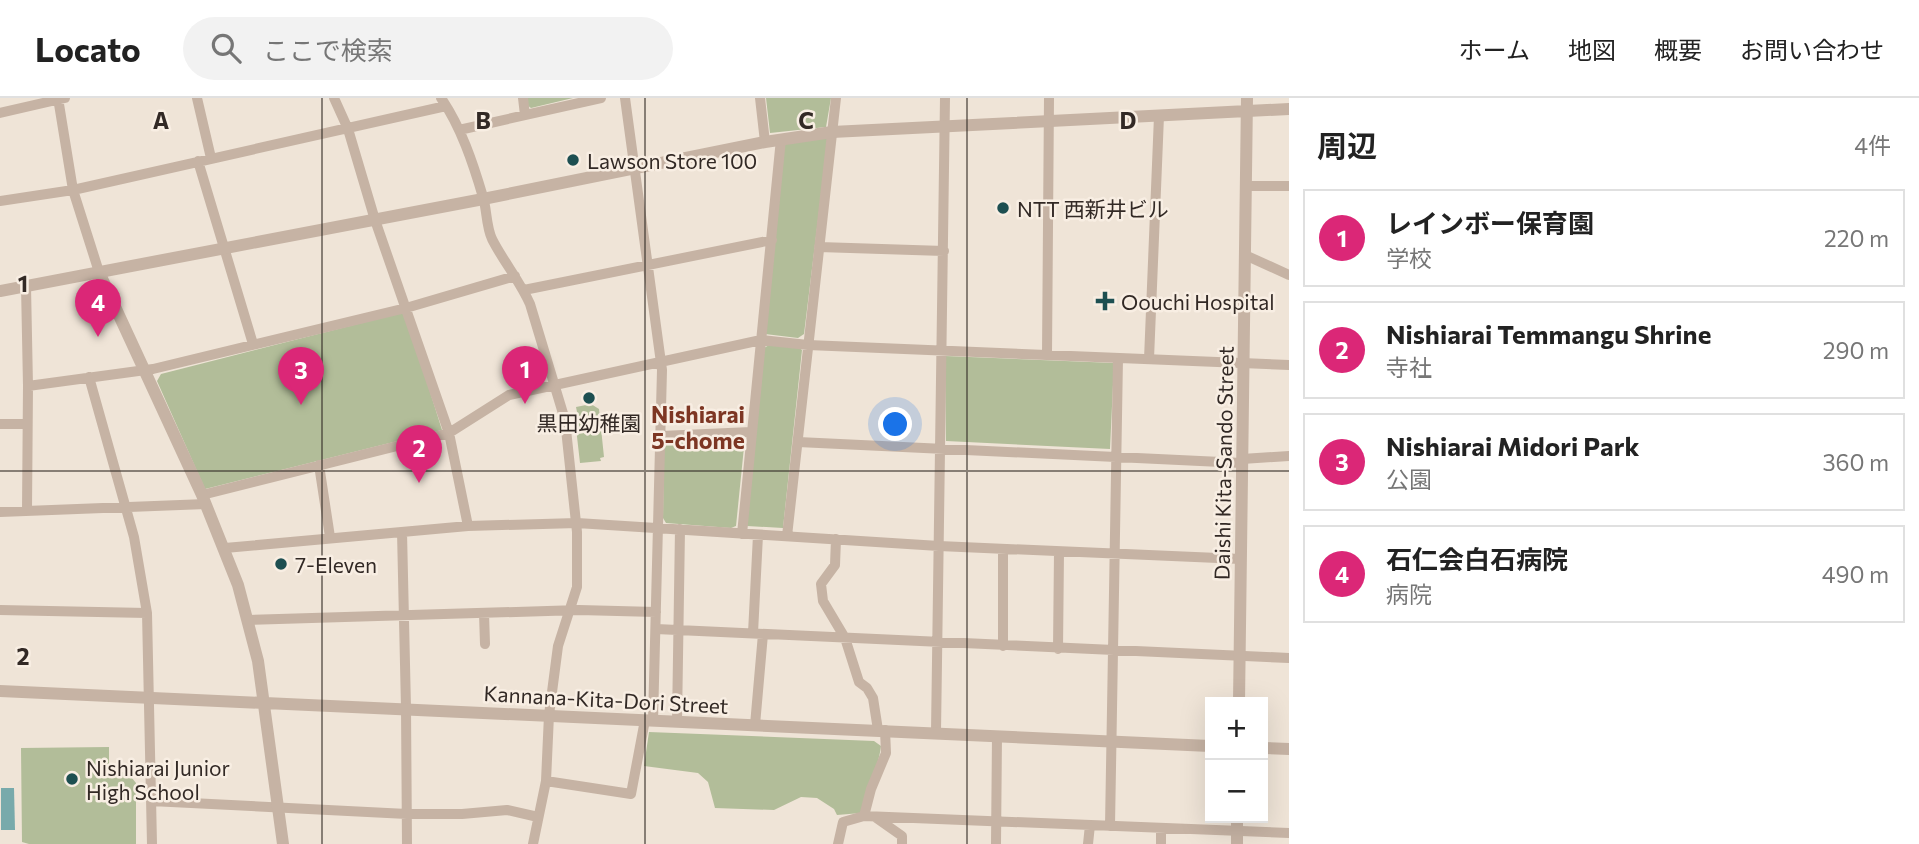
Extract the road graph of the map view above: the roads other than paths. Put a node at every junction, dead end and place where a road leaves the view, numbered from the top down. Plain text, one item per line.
1 (197, 98) edge
2 (334, 98) edge
3 (523, 98) edge
4 (601, 98) edge
5 (625, 98) edge
6 (760, 98) edge
7 (836, 98) edge
8 (945, 98) edge
9 (1049, 98) edge
10 (61, 99) edge
11 (443, 102) edge
12 (1247, 105) edge
13 (1289, 109) edge
14 (0, 113) edge
15 (526, 115) junction
16 (1159, 116) junction
17 (1049, 120) junction
18 (944, 126) junction
19 (348, 129) junction
20 (460, 130) junction
21 (832, 132) junction
22 (781, 139) junction
23 (765, 142) junction
24 (211, 158) junction
25 (198, 161) junction
26 (635, 168) junction
27 (1246, 186) junction
28 (1289, 186) edge
29 (73, 190) junction
30 (484, 199) junction
31 (0, 201) edge
32 (375, 220) junction
33 (772, 240) junction
34 (819, 247) junction
35 (223, 249) junction
36 (944, 251) junction
37 (1245, 256) junction
38 (647, 264) junction
39 (99, 272) junction
40 (1289, 275) edge
41 (515, 276) junction
42 (26, 286) junction
43 (524, 290) junction
44 (0, 291) edge
45 (406, 307) junction
46 (761, 340) junction
47 (253, 344) junction
48 (808, 345) junction
49 (942, 350) junction
50 (1047, 355) junction
51 (1118, 358) junction
52 (1149, 359) junction
53 (661, 361) junction
54 (1243, 363) junction
55 (1289, 365) edge
56 (145, 370) junction
57 (89, 377) junction
58 (554, 384) junction
59 (28, 386) junction
60 (0, 424) edge
61 (26, 424) junction
62 (751, 432) junction
63 (449, 433) junction
64 (661, 436) junction
65 (798, 442) junction
66 (940, 448) junction
67 (1289, 456) edge
68 (1115, 458) junction
69 (1242, 461) junction
70 (319, 465) junction
71 (204, 499) junction
72 (127, 507) junction
73 (27, 511) junction
74 (0, 512) edge
75 (577, 523) junction
76 (468, 526) junction
77 (658, 527) junction
78 (681, 530) junction
79 (402, 532) junction
80 (742, 534) junction
81 (758, 535) junction
82 (788, 536) junction
83 (330, 537) junction
84 (836, 539) junction
85 (939, 546) junction
86 (225, 548) junction
87 (1003, 549) junction
88 (1059, 552) junction
89 (1114, 552) junction
90 (1241, 559) junction
91 (0, 610) edge
92 (569, 610) junction
93 (656, 612) junction
94 (147, 613) junction
95 (484, 613) junction
96 (405, 615) junction
97 (248, 620) junction
98 (656, 629) junction
99 (678, 631) junction
100 (758, 634) junction
101 (845, 638) junction
102 (938, 642) junction
103 (485, 644) dead end
104 (1003, 646) junction
105 (1058, 649) junction
106 (1114, 651) junction
107 (1240, 657) junction
108 (1289, 658) edge
109 (0, 691) edge
110 (149, 696) junction
111 (1239, 697) edge
112 (264, 702) junction
113 (407, 708) junction
114 (549, 715) junction
115 (649, 720) junction
116 (677, 721) junction
117 (755, 725) junction
118 (881, 730) junction
119 (936, 732) junction
120 (997, 736) junction
121 (1111, 741) junction
122 (1205, 746) edge
123 (1268, 748) edge
124 (1289, 749) edge
125 (546, 780) junction
126 (151, 801) junction
127 (278, 808) junction
128 (407, 814) junction
129 (869, 816) junction
130 (538, 817) junction
131 (996, 821) junction
132 (1090, 825) junction
133 (1110, 826) junction
134 (1161, 829) junction
135 (1289, 833) edge
136 (1237, 838) edge
137 (152, 844) edge
138 (283, 844) edge
139 (407, 844) edge
140 (533, 844) edge
141 (838, 844) edge
142 (902, 844) edge
143 (996, 844) edge
144 (1088, 844) edge
145 (1161, 844) edge

1 - 24 street
2 - 19 street
3 - 15 street
4 - 15 street
5 - 26 street
6 - 23 street
7 - 21 street
8 - 18 street
9 - 17 street
10 - 14 street
10 - 29 street
11 - 19 street
11 - 20 street
12 - 13 street
12 - 16 street
12 - 27 street, Daishi Kita-Sando Street
15 - 20 street
16 - 17 street
16 - 52 street
17 - 18 street
17 - 50 street
18 - 21 street
18 - 36 street
19 - 24 street
19 - 32 street
20 - 30 street
21 - 22 street
21 - 34 street
22 - 23 street
22 - 33 street
23 - 26 street
24 - 25 street
25 - 29 street
25 - 35 street
26 - 30 street
26 - 38 street
27 - 28 street
27 - 37 street, Daishi Kita-Sando Street
29 - 31 street
29 - 39 street
30 - 32 street
30 - 41 street
32 - 35 street
32 - 45 street
33 - 38 street
33 - 46 street
34 - 36 street
34 - 48 street
35 - 39 street
35 - 47 street
36 - 49 street
37 - 40 street
37 - 54 street, Daishi Kita-Sando Street
38 - 43 street
38 - 53 street
39 - 42 street
39 - 56 street
41 - 43 street
41 - 45 street
42 - 44 street
42 - 59 street
43 - 58 street
45 - 47 street
45 - 63 street
46 - 48 street
46 - 53 street
46 - 62 street
47 - 56 street
48 - 49 street
48 - 65 street
49 - 50 street
49 - 66 street
50 - 51 street
51 - 52 street
51 - 68 street
52 - 54 street
53 - 58 street
53 - 64 street
54 - 55 street
54 - 69 street, Daishi Kita-Sando Street
56 - 57 street
56 - 71 street
57 - 59 street
57 - 72 street
58 - 63 street
58 - 75 street
59 - 61 street
60 - 61 street
61 - 73 street
62 - 64 street
62 - 80 street
63 - 70 street
63 - 76 street
64 - 77 street
65 - 66 street
65 - 82 street
66 - 68 street
66 - 85 street
67 - 69 street
68 - 69 street
68 - 89 street
69 - 90 street, Daishi Kita-Sando Street
70 - 71 street
70 - 83 street
71 - 72 street
71 - 86 street
72 - 73 street
72 - 94 street
73 - 74 street
75 - 76 street
75 - 77 street
75 - 92 street
76 - 79 street
77 - 78 street
77 - 93 street
78 - 80 street
78 - 99 street
79 - 83 street
79 - 96 street
80 - 81 street
81 - 82 street
81 - 100 street
82 - 84 street
83 - 86 street
84 - 85 street
84 - 101 street
85 - 87 street
85 - 102 street
86 - 97 street
87 - 88 street
87 - 104 street
88 - 89 street
88 - 105 street
89 - 90 street
89 - 106 street
90 - 107 street, Daishi Kita-Sando Street
91 - 94 street
92 - 93 street
92 - 95 street
92 - 114 street
93 - 98 street
94 - 110 street
95 - 96 street
95 - 103 street
96 - 97 street
96 - 113 street
97 - 112 street
98 - 99 street
98 - 115 street
99 - 100 street
99 - 116 street
100 - 101 street
100 - 117 street
101 - 102 street
101 - 118 street
102 - 104 street
102 - 119 street
104 - 105 street
105 - 106 street
106 - 107 street
106 - 121 street
107 - 108 street
107 - 111 street, Daishi Kita-Sando Street
109 - 110 street, Kannana-Kita-Dori Street
110 - 112 street, Kannana-Kita-Dori Street
110 - 126 street
112 - 113 street, Kannana-Kita-Dori Street
112 - 127 street
113 - 114 street, Kannana-Kita-Dori Street
113 - 128 street
114 - 115 street, Kannana-Kita-Dori Street
114 - 125 street
115 - 116 street, Kannana-Kita-Dori Street
115 - 125 street
116 - 117 street, Kannana-Kita-Dori Street
117 - 118 street, Kannana-Kita-Dori Street
118 - 119 street, Kannana-Kita-Dori Street
118 - 129 street
119 - 120 street, Kannana-Kita-Dori Street
120 - 121 street, Kannana-Kita-Dori Street
120 - 131 street
121 - 122 street, Kannana-Kita-Dori Street
121 - 133 street
123 - 124 street
125 - 130 street
126 - 127 street
126 - 137 street
127 - 128 street
127 - 138 street
128 - 130 street
128 - 139 street
129 - 131 street
129 - 141 street
129 - 142 street
130 - 140 street
131 - 132 street
131 - 143 street
132 - 133 street
132 - 144 street
133 - 134 street
134 - 136 street
134 - 145 street
135 - 136 street

